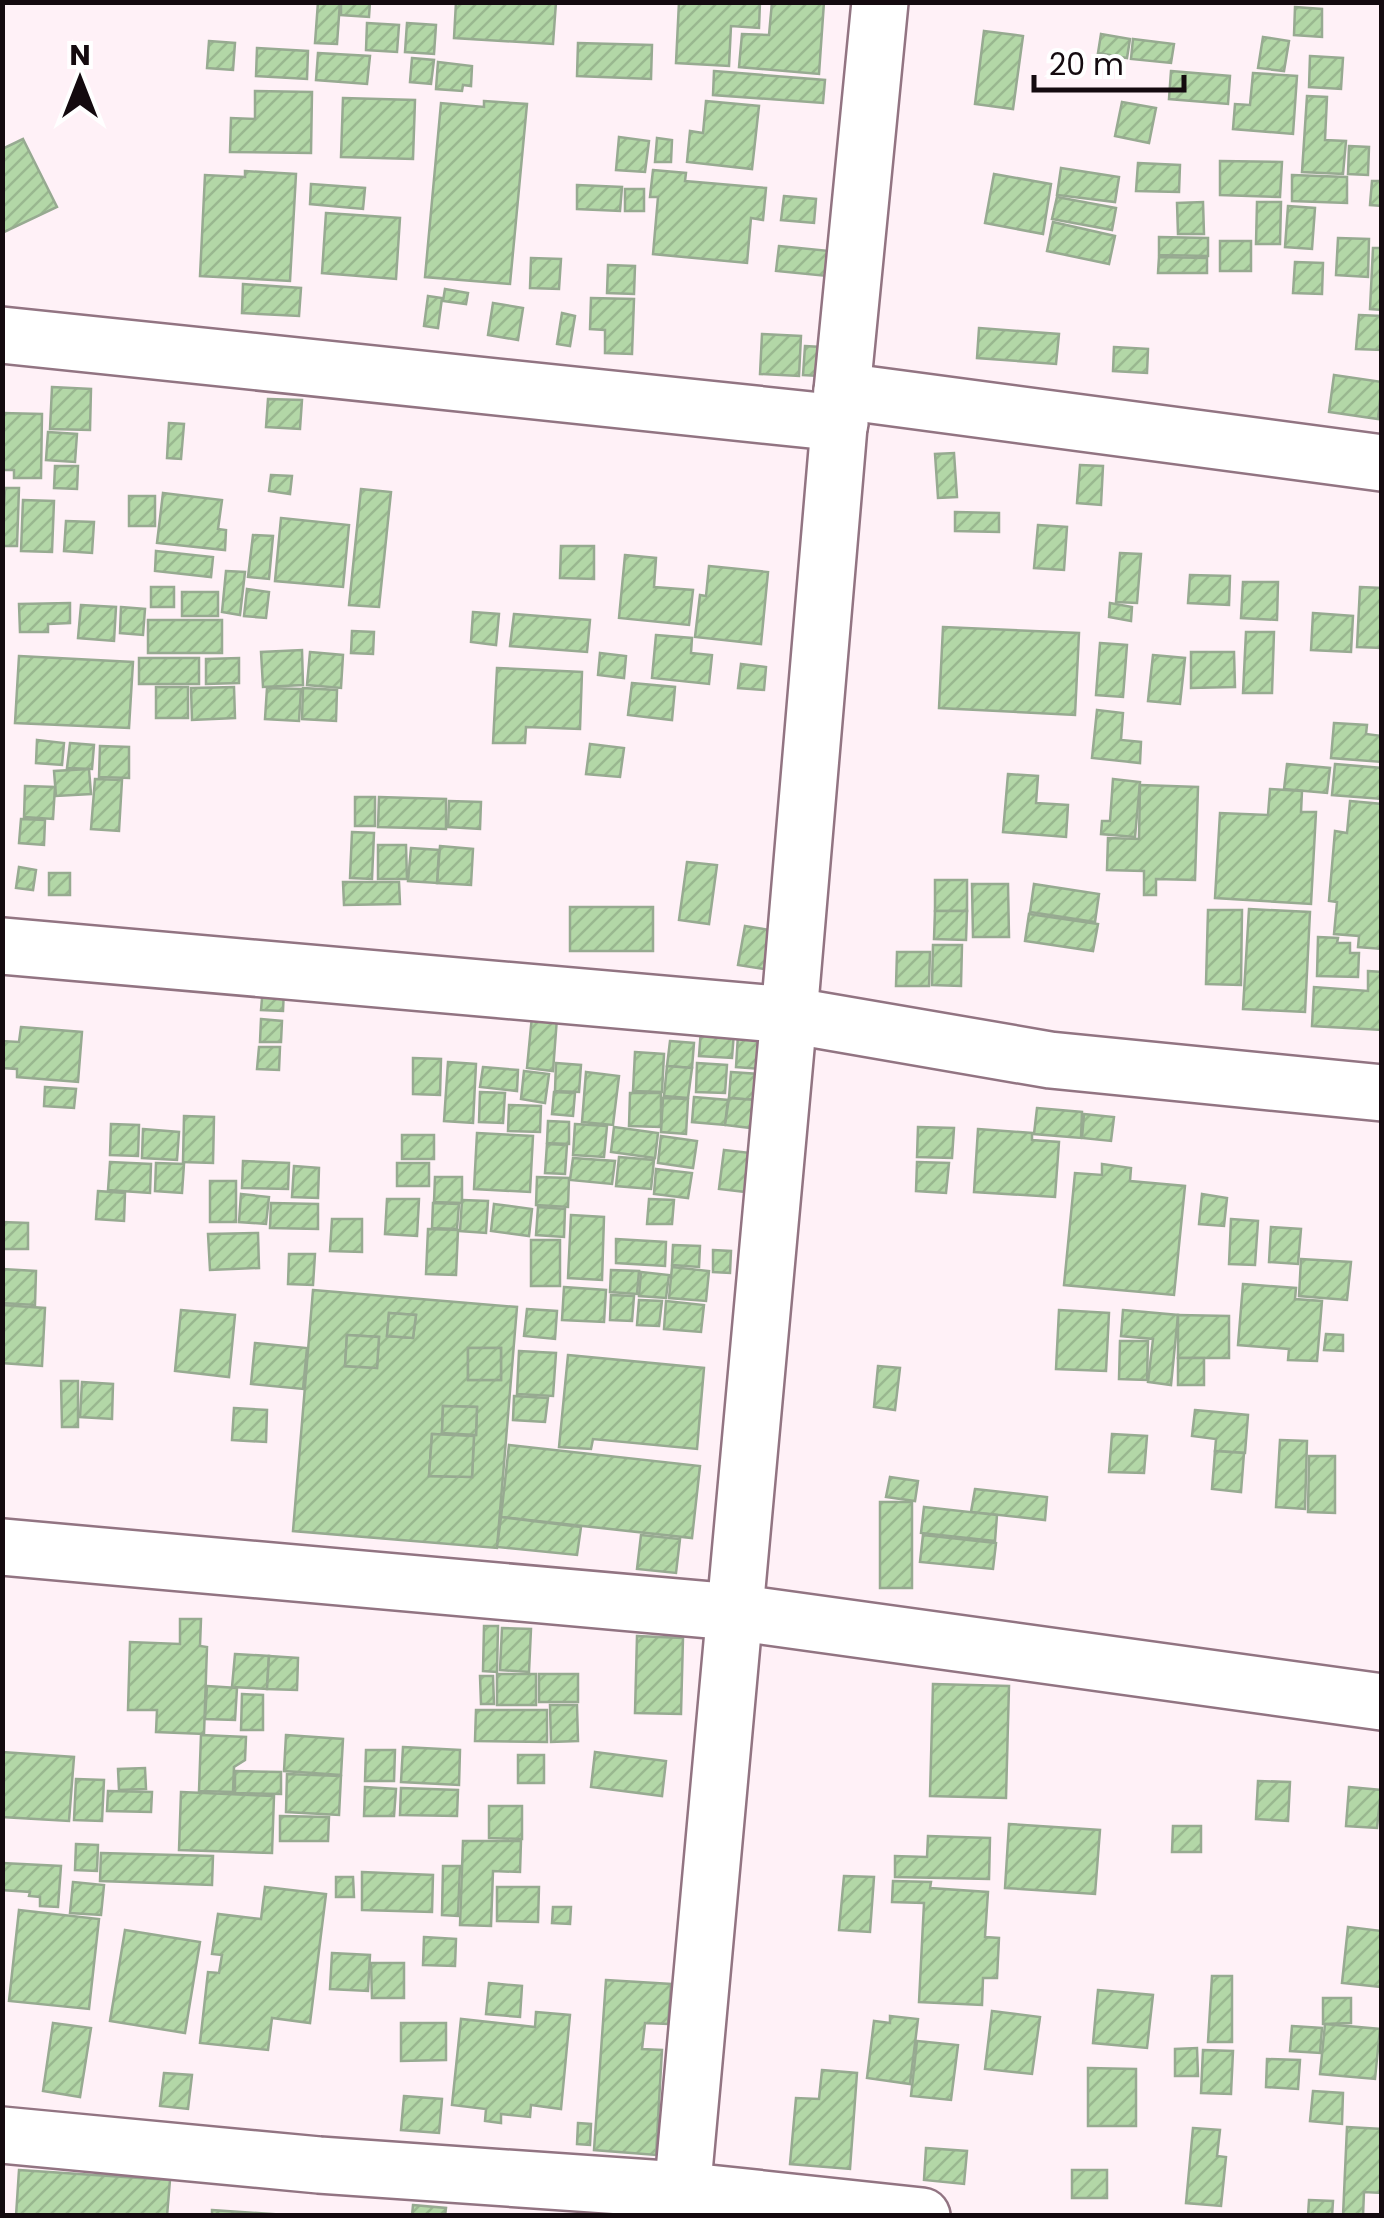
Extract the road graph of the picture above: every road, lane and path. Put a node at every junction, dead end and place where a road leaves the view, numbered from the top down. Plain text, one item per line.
1 (880, 2) edge
2 (2, 335) edge
3 (841, 407) junction
4 (1382, 462) edge
5 (2, 946) edge
6 (790, 1015) junction
7 (1382, 1093) edge
8 (2, 1547) edge
9 (733, 1612) junction
10 (1382, 1702) edge
11 (2, 2135) edge
12 (680, 2203) edge
13 (922, 2216) edge

1 - 3 street
2 - 3 street
3 - 4 street
3 - 6 street
5 - 6 street
6 - 7 street
6 - 9 street
8 - 9 street
9 - 10 street
9 - 12 street
11 - 12 street
12 - 13 street

